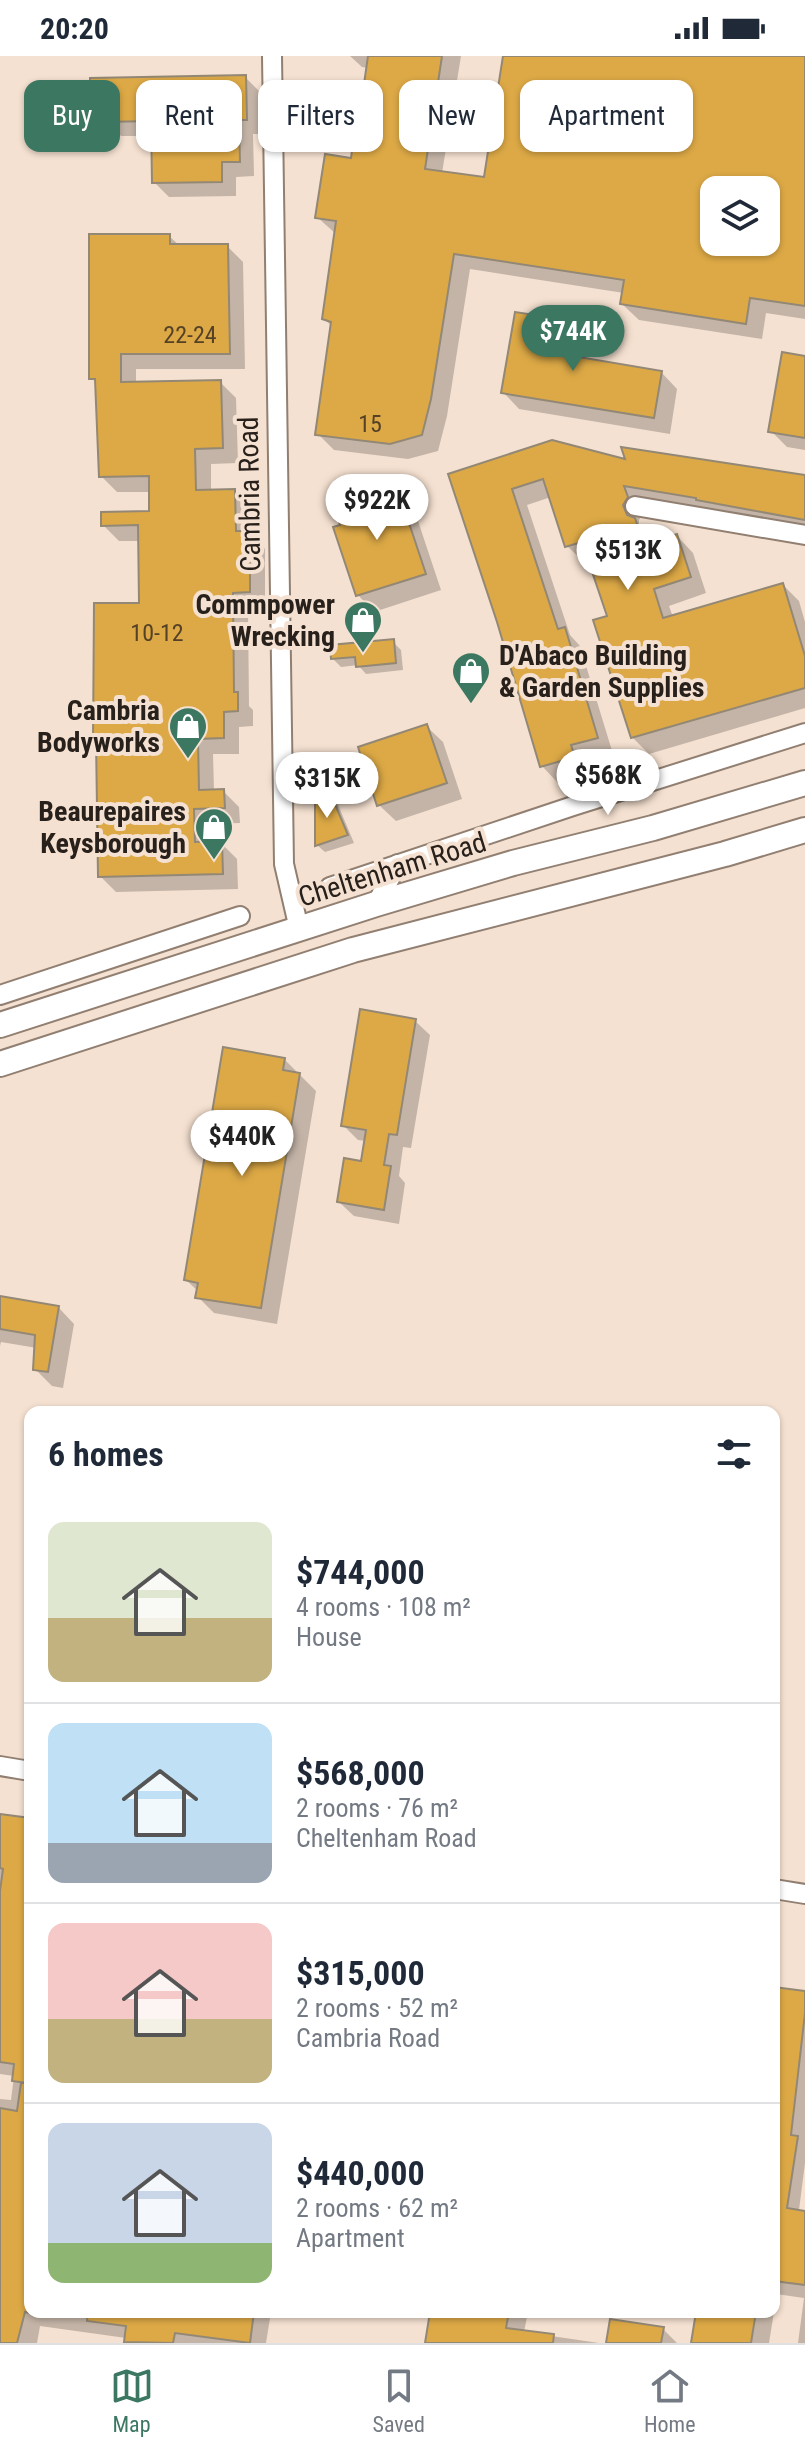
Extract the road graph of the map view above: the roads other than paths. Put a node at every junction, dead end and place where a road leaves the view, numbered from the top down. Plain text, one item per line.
1 (272, 56) edge
2 (635, 506) dead end
3 (805, 535) edge
4 (805, 733) edge
5 (805, 783) edge
6 (805, 830) edge
7 (398, 864) junction
8 (330, 887) dead end
9 (376, 904) junction
10 (240, 916) dead end
11 (299, 929) junction
12 (155, 945) junction
13 (315, 963) junction
14 (186, 965) junction
15 (0, 995) edge
16 (0, 1025) edge
17 (0, 1064) edge
18 (0, 1766) edge
19 (24, 1770) edge
20 (780, 1890) edge
21 (805, 1894) edge

1 - 11 street, Cambria Road
2 - 3 street
4 - 7 street, Cheltenham Road
5 - 9 main road, Cheltenham Road
6 - 13 main road
7 - 8 street, Cheltenham Road
7 - 9 street
9 - 11 main road, Cheltenham Road
10 - 12 street
11 - 13 main road
11 - 14 main road, Cheltenham Road
12 - 14 street
12 - 15 street
13 - 17 main road
14 - 16 main road, Cheltenham Road
18 - 19 street
20 - 21 street

